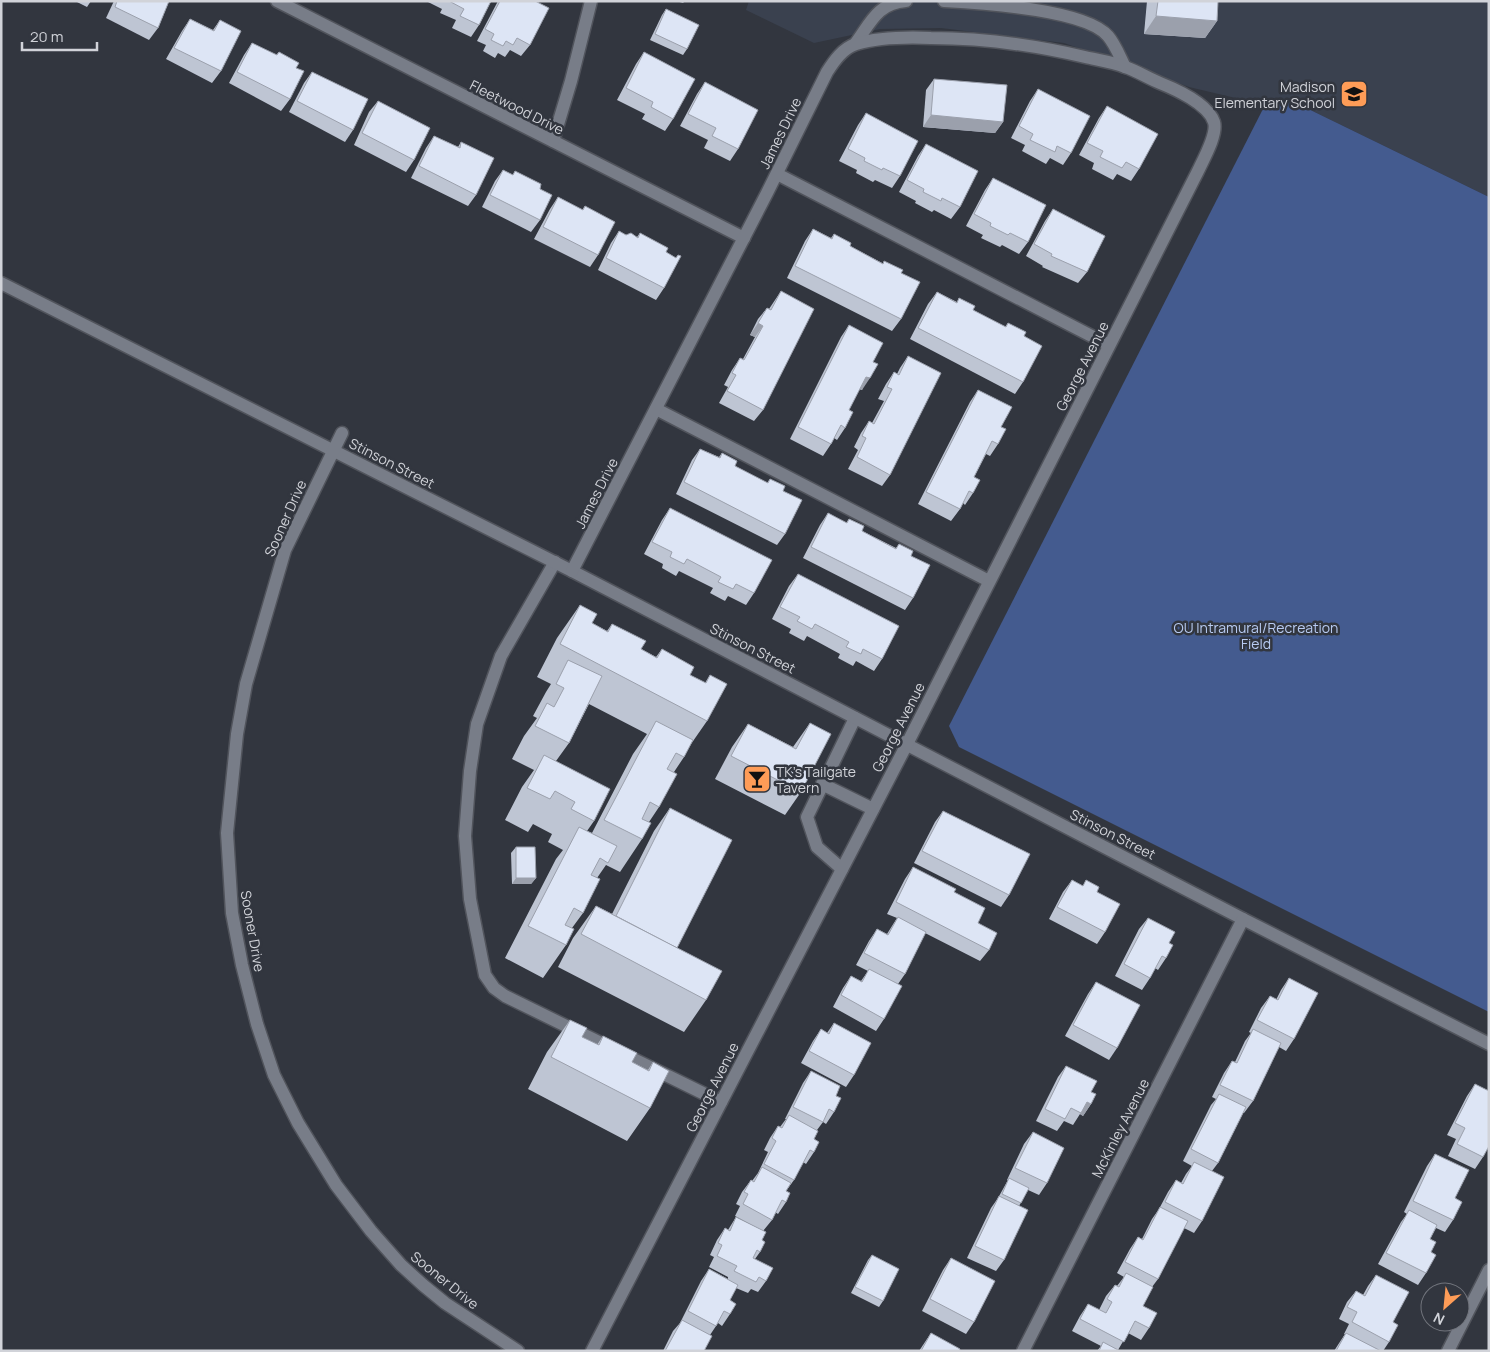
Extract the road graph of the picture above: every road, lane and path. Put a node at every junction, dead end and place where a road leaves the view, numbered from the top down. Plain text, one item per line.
1 (277, 1) edge
2 (591, 1) edge
3 (906, 1) edge
4 (944, 1) edge
5 (854, 44) junction
6 (1125, 67) junction
7 (553, 142) junction
8 (777, 174) junction
9 (744, 238) junction
10 (1, 283) edge
11 (1109, 345) junction
12 (656, 409) junction
13 (342, 433) dead end
14 (334, 451) junction
15 (555, 562) junction
16 (572, 571) junction
17 (990, 581) junction
18 (855, 718) junction
19 (907, 744) junction
20 (822, 784) junction
21 (873, 809) junction
22 (842, 869) junction
23 (1243, 919) junction
24 (1489, 1044) edge
25 (721, 1102) junction
26 (1489, 1270) edge
27 (518, 1351) edge
28 (592, 1351) edge
29 (1023, 1351) edge
30 (1448, 1351) edge

1 - 7 street, Fleetwood Drive
2 - 7 street
3 - 5 street, James Drive
4 - 6 street
5 - 6 street
5 - 8 street, James Drive
6 - 11 street, George Avenue
7 - 9 street, Fleetwood Drive
8 - 9 street, James Drive
8 - 11 street
9 - 12 street, James Drive
10 - 14 street, Stinson Street
11 - 17 street, George Avenue
12 - 16 street, James Drive
12 - 17 street
13 - 14 street, Sooner Drive
14 - 15 street, Stinson Street
14 - 27 street, Sooner Drive
15 - 16 street, Stinson Street
15 - 25 street
16 - 18 street, Stinson Street
17 - 19 street, George Avenue
18 - 19 street, Stinson Street
18 - 20 street
19 - 21 street, George Avenue
19 - 23 street, Stinson Street
20 - 21 street
20 - 22 street
21 - 22 street, George Avenue
22 - 25 street, George Avenue
23 - 24 street, Stinson Street
23 - 29 street, McKinley Avenue
25 - 28 street, George Avenue
26 - 30 street

